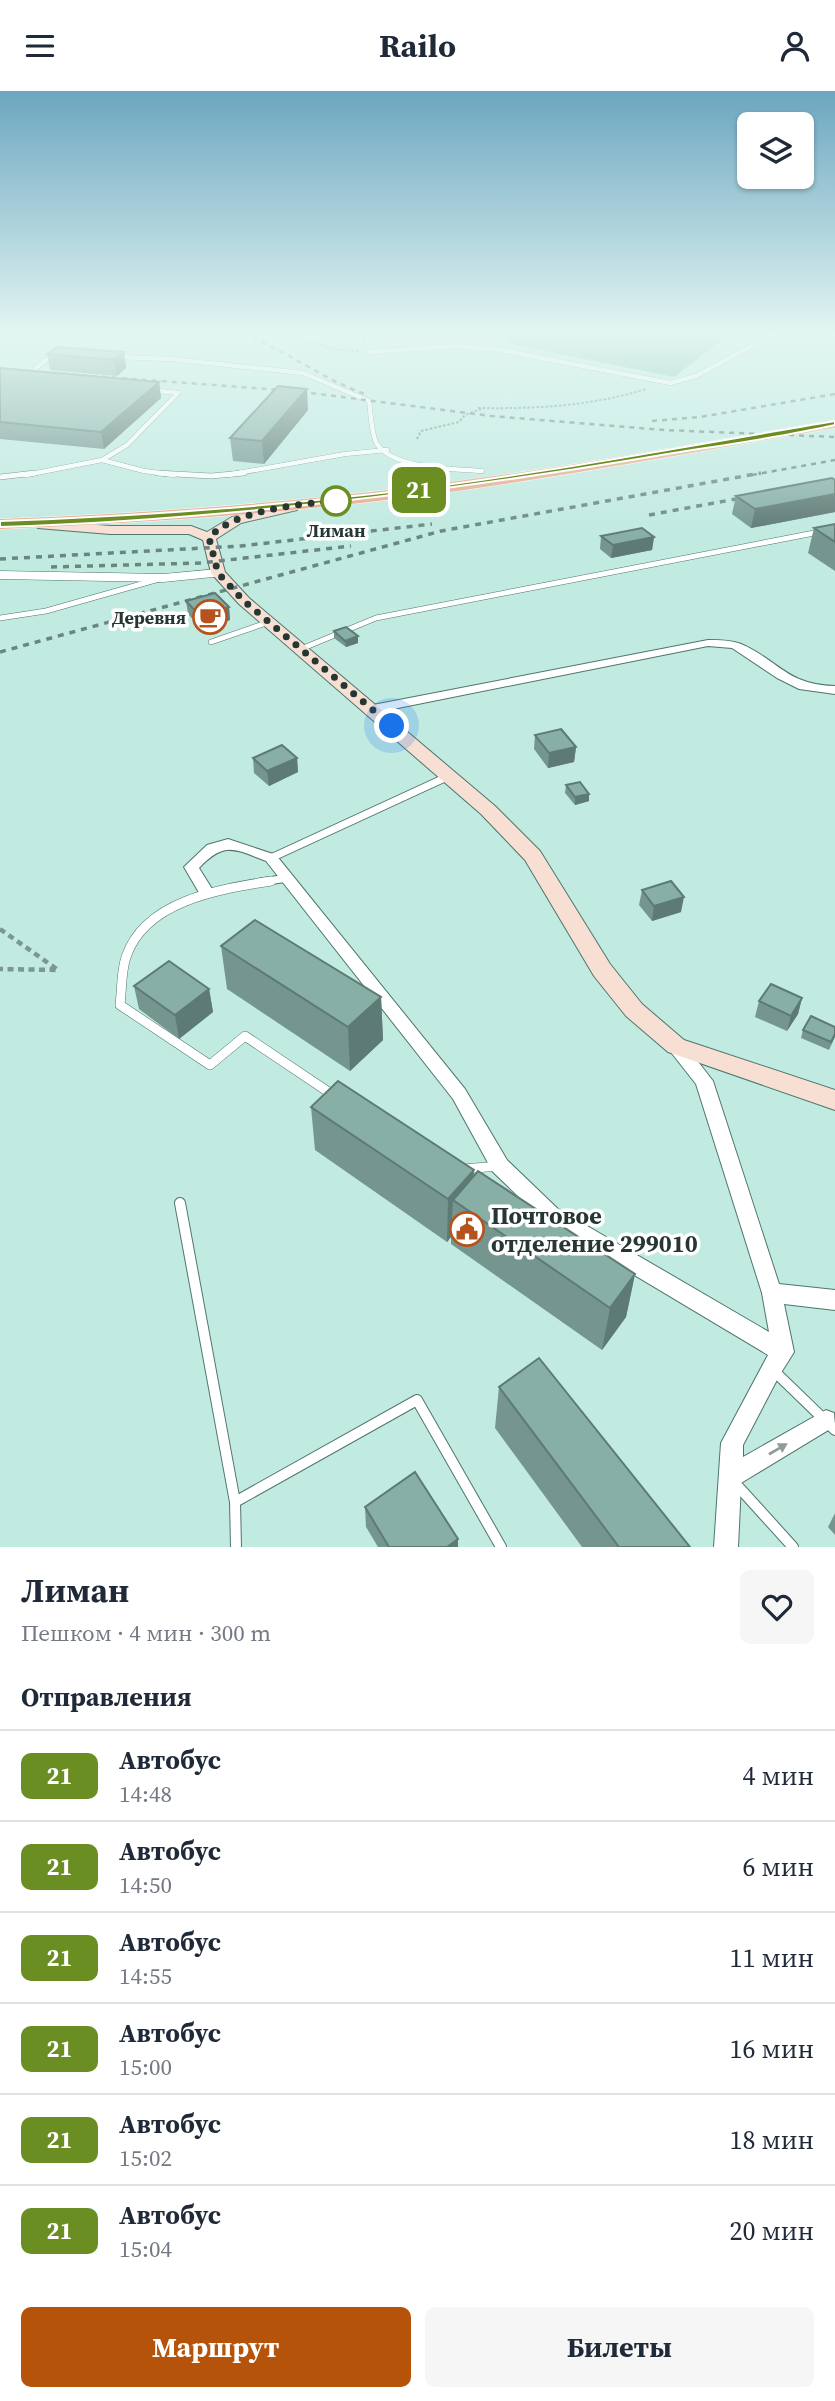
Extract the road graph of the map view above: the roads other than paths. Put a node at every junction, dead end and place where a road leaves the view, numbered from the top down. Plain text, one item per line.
1 (169, 402) edge
2 (369, 402) edge
3 (835, 413) edge
4 (835, 424) edge
5 (387, 450) junction
6 (102, 460) junction
7 (482, 471) junction
8 (0, 477) edge
9 (310, 503) junction
10 (0, 513) edge
11 (23, 523) junction
12 (0, 524) edge
13 (835, 529) edge
14 (209, 538) junction
15 (218, 573) junction
16 (0, 575) edge
17 (163, 578) junction
18 (0, 618) edge
19 (269, 622) junction
20 (211, 642) dead end
21 (301, 649) junction
22 (835, 690) edge
23 (373, 709) junction
24 (449, 776) junction
25 (271, 858) junction
26 (288, 878) junction
27 (206, 892) junction
28 (676, 1046) junction
29 (835, 1100) edge
30 (346, 1103) edge
31 (500, 1166) junction
32 (447, 1170) edge
33 (180, 1203) dead end
34 (772, 1293) junction
35 (835, 1300) edge
36 (777, 1360) junction
37 (830, 1426) edge
38 (730, 1477) junction
39 (235, 1501) junction
40 (236, 1547) edge
41 (500, 1547) edge
42 (726, 1547) edge
43 (793, 1547) edge

1 - 6 lane
2 - 5 lane
3 - 7 highway
4 - 9 highway
5 - 6 lane
5 - 7 lane
6 - 8 lane
7 - 10 highway
9 - 11 highway
9 - 14 main road
11 - 12 highway
11 - 14 main road
13 - 21 lane
14 - 15 main road
15 - 17 street
15 - 19 main road
16 - 17 street
17 - 18 lane
19 - 20 lane
19 - 21 main road
21 - 23 main road
22 - 23 street
23 - 24 main road
24 - 25 lane
24 - 28 main road
25 - 26 street
25 - 27 street
26 - 27 lane
26 - 31 street
27 - 30 lane
28 - 29 main road
28 - 34 street
31 - 32 lane
31 - 36 street
33 - 39 lane
34 - 35 street
34 - 36 street
36 - 37 lane
36 - 38 street
38 -> 37 street
38 - 42 street
38 - 43 lane
39 - 40 lane
39 - 41 lane

